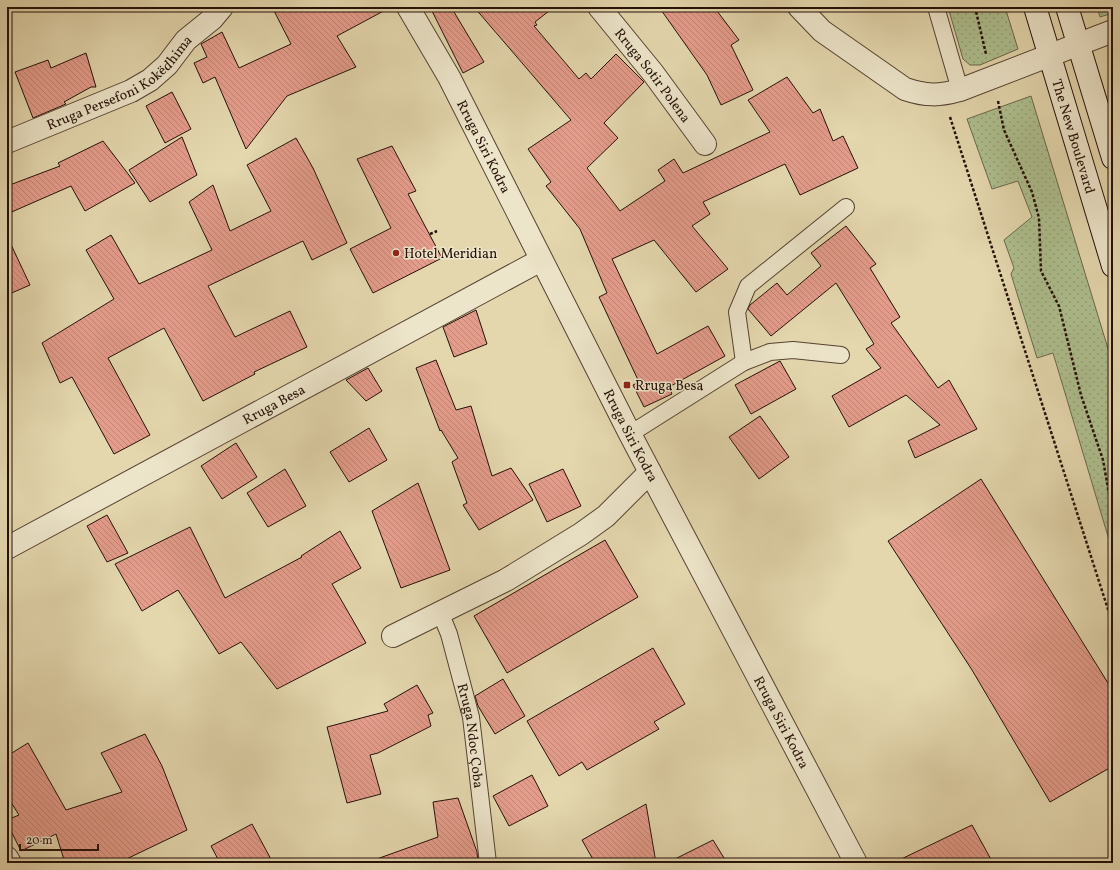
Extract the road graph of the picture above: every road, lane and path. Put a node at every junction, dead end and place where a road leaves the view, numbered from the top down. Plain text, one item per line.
1 (222, 7) edge
2 (408, 7) edge
3 (599, 7) edge
4 (799, 7) edge
5 (936, 7) edge
6 (975, 7) edge
7 (1035, 7) edge
8 (1067, 7) edge
9 (1113, 31) edge
10 (1079, 44) junction
11 (1050, 56) junction
12 (988, 60) dead end
13 (951, 92) junction
14 (997, 95) dead end
15 (7, 142) edge
16 (705, 144) dead end
17 (1113, 158) edge
18 (846, 207) dead end
19 (437, 231) dead end
20 (430, 234) dead end
21 (541, 260) junction
22 (1113, 266) edge
23 (841, 355) dead end
24 (744, 362) junction
25 (630, 434) junction
26 (650, 472) junction
27 (1113, 516) edge
28 (7, 548) edge
29 (440, 612) junction
30 (1113, 625) edge
31 (393, 636) dead end
32 (7, 858) edge
33 (10, 863) edge
34 (488, 863) edge
35 (856, 863) edge

1 - 15 street, Rruga Persefoni Kokëdhima
2 - 21 street, Rruga Siri Kodra
3 - 16 street, Rruga Sotir Polena
4 - 13 street
5 - 13 lane
6 - 12 path
7 - 11 street, The New Boulevard
8 - 10 street
9 - 10 street
10 - 11 street
10 - 17 street
11 - 13 street
11 - 22 street, The New Boulevard
13 - 30 path
14 - 27 path
18 - 24 lane
19 - 20 path
21 - 25 street, Rruga Siri Kodra
21 - 28 street, Rruga Besa
23 - 24 lane
24 - 25 lane
25 - 26 street, Rruga Siri Kodra
26 - 29 street
26 - 35 street, Rruga Siri Kodra
29 - 31 street
29 - 34 lane, Rruga Ndoc Çoba
32 - 33 street

